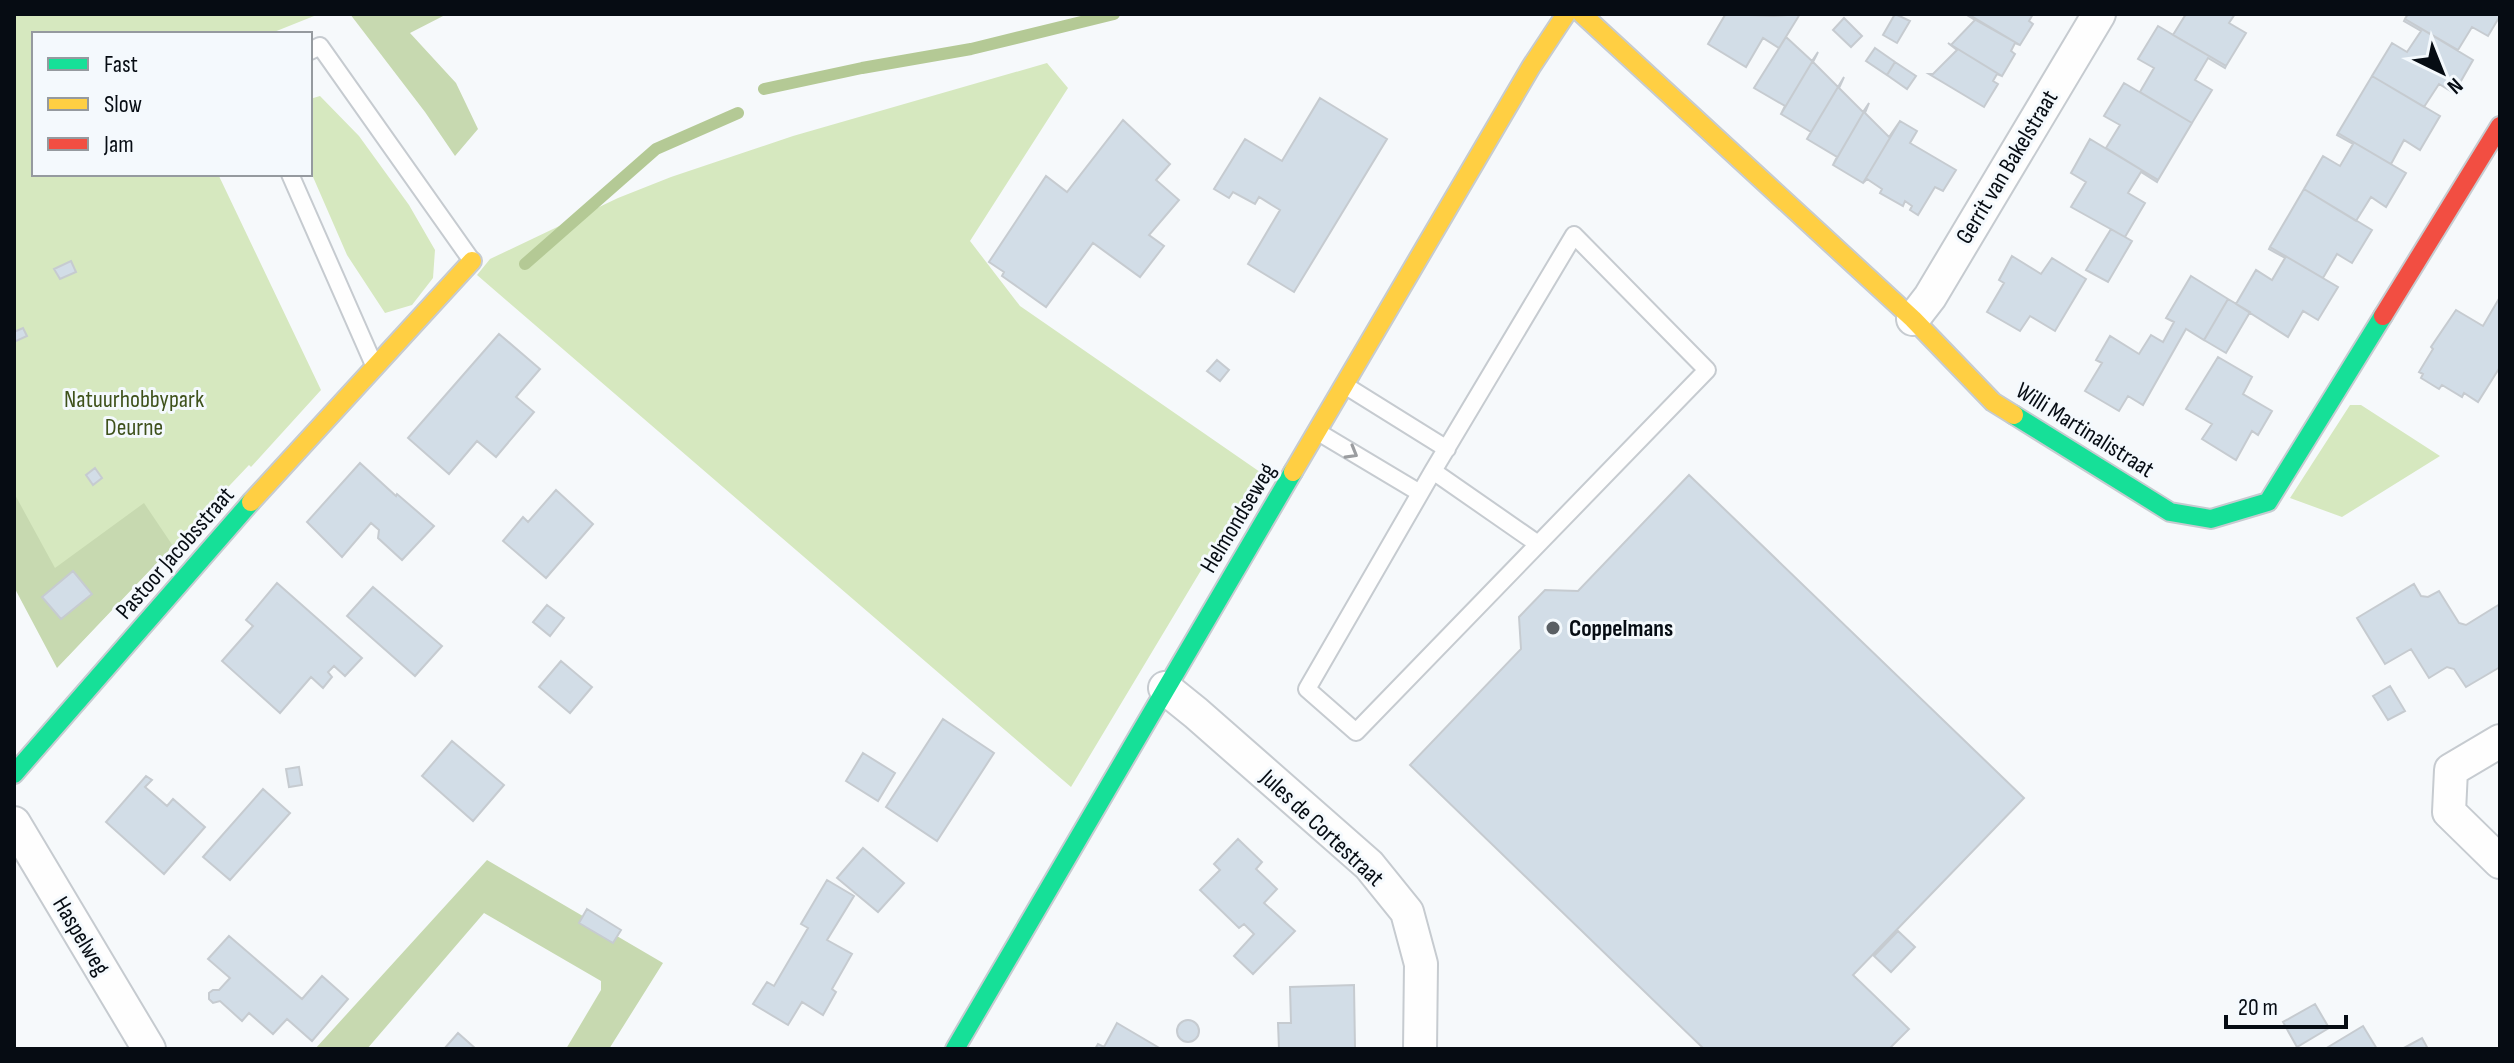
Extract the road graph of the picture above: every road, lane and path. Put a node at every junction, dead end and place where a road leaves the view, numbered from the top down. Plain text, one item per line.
1 (1566, 14) edge
2 (1582, 14) edge
3 (2099, 14) edge
4 (312, 50) edge
5 (2500, 126) edge
6 (291, 176) edge
7 (472, 261) joint
8 (1913, 319) junction
9 (375, 366) junction
10 (1344, 385) junction
11 (1317, 431) junction
12 (1447, 449) junction
13 (1433, 471) junction
14 (1420, 493) junction
15 (1538, 544) junction
16 (1165, 688) junction
17 (2500, 741) edge
18 (14, 774) edge
19 (14, 823) edge
20 (2500, 862) edge
21 (149, 1049) edge
22 (955, 1049) edge
23 (1420, 1049) edge

1 - 10 street, Helmondseweg
2 - 8 street, Willi Martinalistraat
3 - 8 street, Gerrit van Bakelstraat
4 - 7 lane, Pastoor Jacobsstraat
5 - 8 street, Willi Martinalistraat
6 - 9 lane
7 - 9 street, Pastoor Jacobsstraat
9 - 18 street, Pastoor Jacobsstraat
10 - 11 street, Helmondseweg
10 - 12 lane
11 -> 14 lane
11 - 16 street, Helmondseweg
12 - 13 lane
12 - 15 lane
13 - 14 lane
13 - 15 lane
14 - 15 lane
16 - 22 street, Helmondseweg
16 - 23 street, Jules de Cortestraat
17 - 20 street
19 - 21 street, Haspelweg

